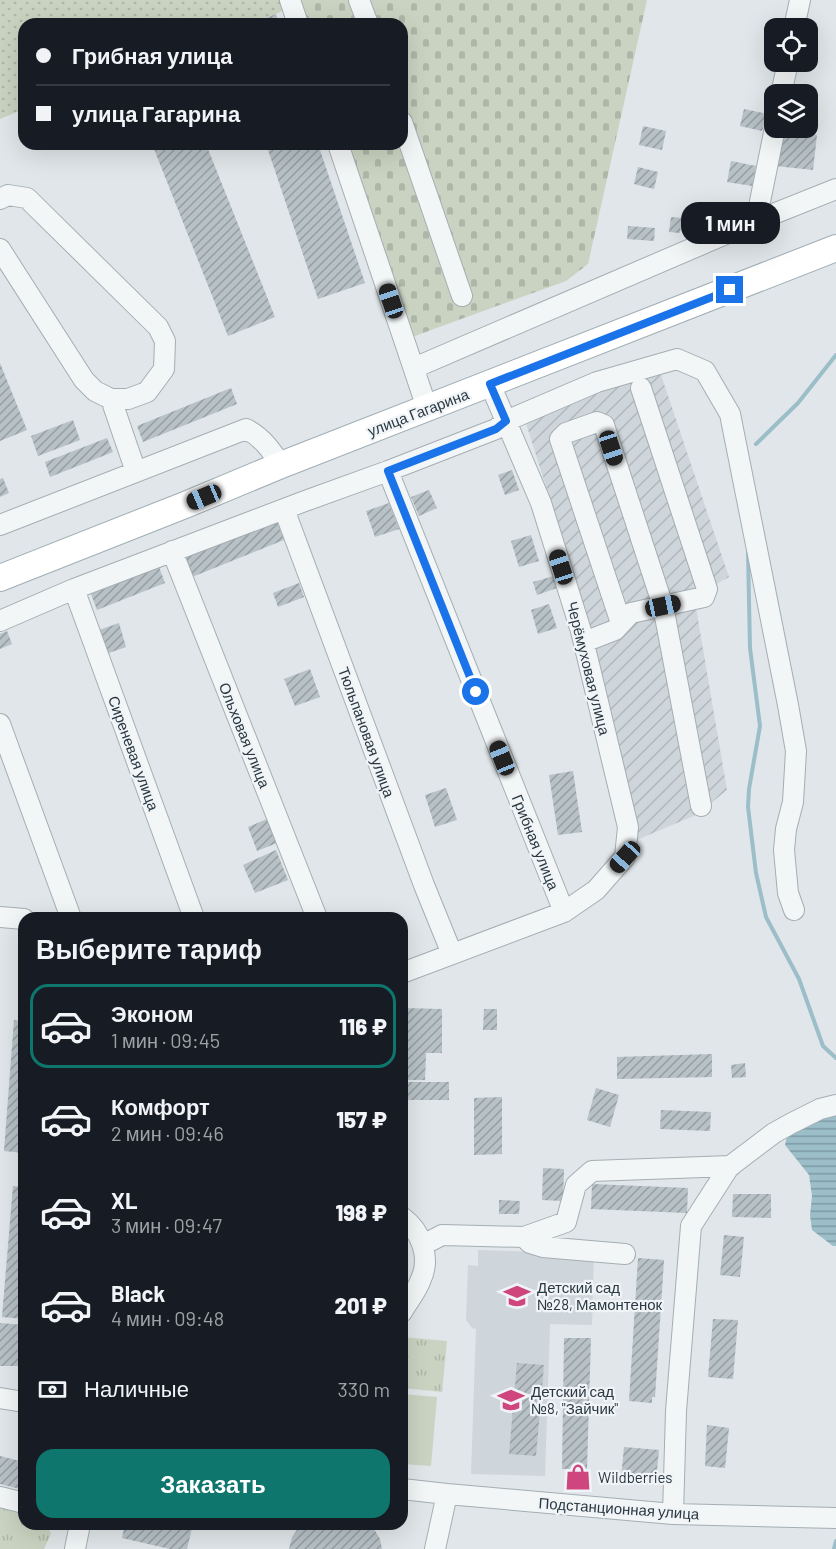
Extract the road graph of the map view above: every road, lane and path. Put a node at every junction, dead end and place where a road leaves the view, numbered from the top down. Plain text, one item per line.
1 (290, 0) edge
2 (359, 0) edge
3 (800, 0) edge
4 (296, 18) edge
5 (366, 18) edge
6 (796, 18) edge
7 (773, 138) edge
8 (408, 139) edge
9 (340, 150) edge
10 (836, 189) edge
11 (0, 199) edge
12 (756, 221) junction
13 (836, 248) edge
14 (0, 249) edge
15 (462, 296) dead end
16 (414, 368) junction
17 (490, 384) junction
18 (641, 388) dead end
19 (111, 399) junction
20 (427, 408) junction
21 (506, 421) junction
22 (281, 465) junction
23 (388, 471) junction
24 (136, 472) junction
25 (284, 509) junction
26 (0, 525) edge
27 (172, 551) junction
28 (0, 578) edge
29 (74, 589) junction
30 (663, 606) junction
31 (0, 621) edge
32 (621, 623) junction
33 (584, 642) junction
34 (0, 724) edge
35 (701, 806) dead end
36 (794, 910) dead end
37 (69, 912) edge
38 (192, 912) edge
39 (315, 912) edge
40 (564, 912) junction
41 (0, 917) edge
42 (18, 919) edge
43 (452, 954) junction
44 (408, 970) edge
45 (836, 1105) edge
46 (731, 1166) junction
47 (408, 1221) edge
48 (525, 1238) junction
49 (423, 1245) junction
50 (624, 1254) dead end
51 (408, 1302) edge
52 (0, 1398) edge
53 (18, 1401) edge
54 (408, 1490) edge
55 (447, 1494) junction
56 (0, 1497) edge
57 (18, 1502) edge
58 (673, 1514) junction
59 (836, 1518) edge
60 (79, 1530) edge
61 (75, 1549) edge
62 (435, 1549) edge

1 - 4 street
2 - 5 street
3 - 6 street
7 - 12 street
8 - 15 street
9 - 16 street
10 - 12 street
11 - 19 street
12 - 16 street
13 - 17 main road, улица Гагарина
14 - 19 street
16 - 20 street
17 - 20 main road, улица Гагарина
17 - 21 street, Черёмуховая улица
18 - 30 street
19 - 24 street
20 - 22 main road, улица Гагарина
21 - 23 street
21 - 33 street, Черёмуховая улица
21 - 36 street
22 - 24 street
22 - 28 main road, улица Гагарина
23 - 25 street
23 - 40 street, Грибная улица
24 - 26 street
25 - 27 street
25 - 43 street, Тюльпановая улица
27 - 29 street
27 - 39 street, Ольховая улица
29 - 31 street
29 - 38 street, Сиреневая улица
30 - 32 street
30 - 32 street
30 - 35 street
32 - 33 street
33 - 40 street, Черёмуховая улица
34 - 37 street
40 - 43 street
41 - 42 street
43 - 44 street
45 - 46 street
46 - 48 street
46 - 58 street
47 - 49 street
48 - 49 street
48 - 50 street
49 - 51 street
52 - 53 street
54 - 55 street, Подстанционная улица
55 - 58 street, Подстанционная улица
55 - 62 street
56 - 57 street
58 - 59 street, Подстанционная улица
60 - 61 street

